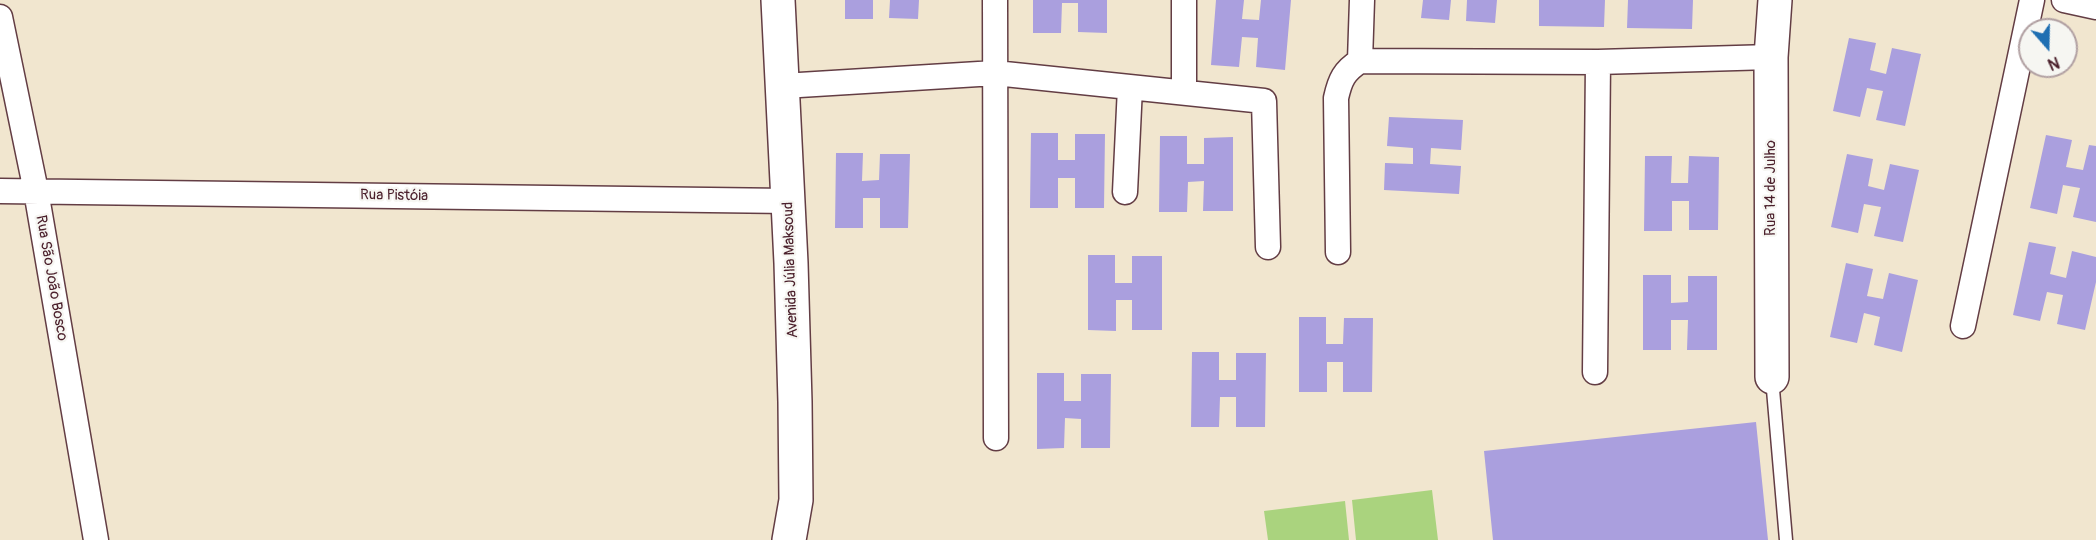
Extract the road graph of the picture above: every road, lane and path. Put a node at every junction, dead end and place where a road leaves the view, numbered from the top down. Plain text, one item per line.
1 (778, 0) edge
2 (995, 0) edge
3 (1184, 0) edge
4 (1362, 0) edge
5 (1775, 0) edge
6 (2032, 0) edge
7 (2064, 0) edge
8 (2096, 7) edge
9 (0, 17) edge
10 (1771, 57) junction
11 (1360, 61) junction
12 (1598, 62) junction
13 (995, 73) junction
14 (783, 86) junction
15 (1130, 87) junction
16 (1184, 92) junction
17 (0, 191) edge
18 (36, 191) junction
19 (1125, 192) dead end
20 (788, 201) junction
21 (1268, 247) dead end
22 (1338, 252) dead end
23 (1963, 326) dead end
24 (1594, 372) dead end
25 (1772, 377) joint
26 (996, 438) dead end
27 (96, 540) edge
28 (789, 540) edge
29 (1786, 540) edge

1 - 14 street, Avenida Júlia Maksoud
2 - 13 street
3 - 16 street
4 - 11 street
5 - 10 street, Rua 14 de Julho
6 - 23 street
7 - 8 street
9 - 18 street, Rua São João Bosco
10 - 12 street
10 - 25 street, Rua 14 de Julho
11 - 12 street
11 - 22 street
12 - 24 street
13 - 14 street
13 - 15 street
13 - 26 street
14 - 20 street, Avenida Júlia Maksoud
15 - 16 street
15 - 19 street
16 - 21 street
17 - 18 street, Rua Pistóia
18 - 20 street, Rua Pistóia
18 - 27 street, Rua São João Bosco
20 - 28 street, Avenida Júlia Maksoud
25 - 29 lane

